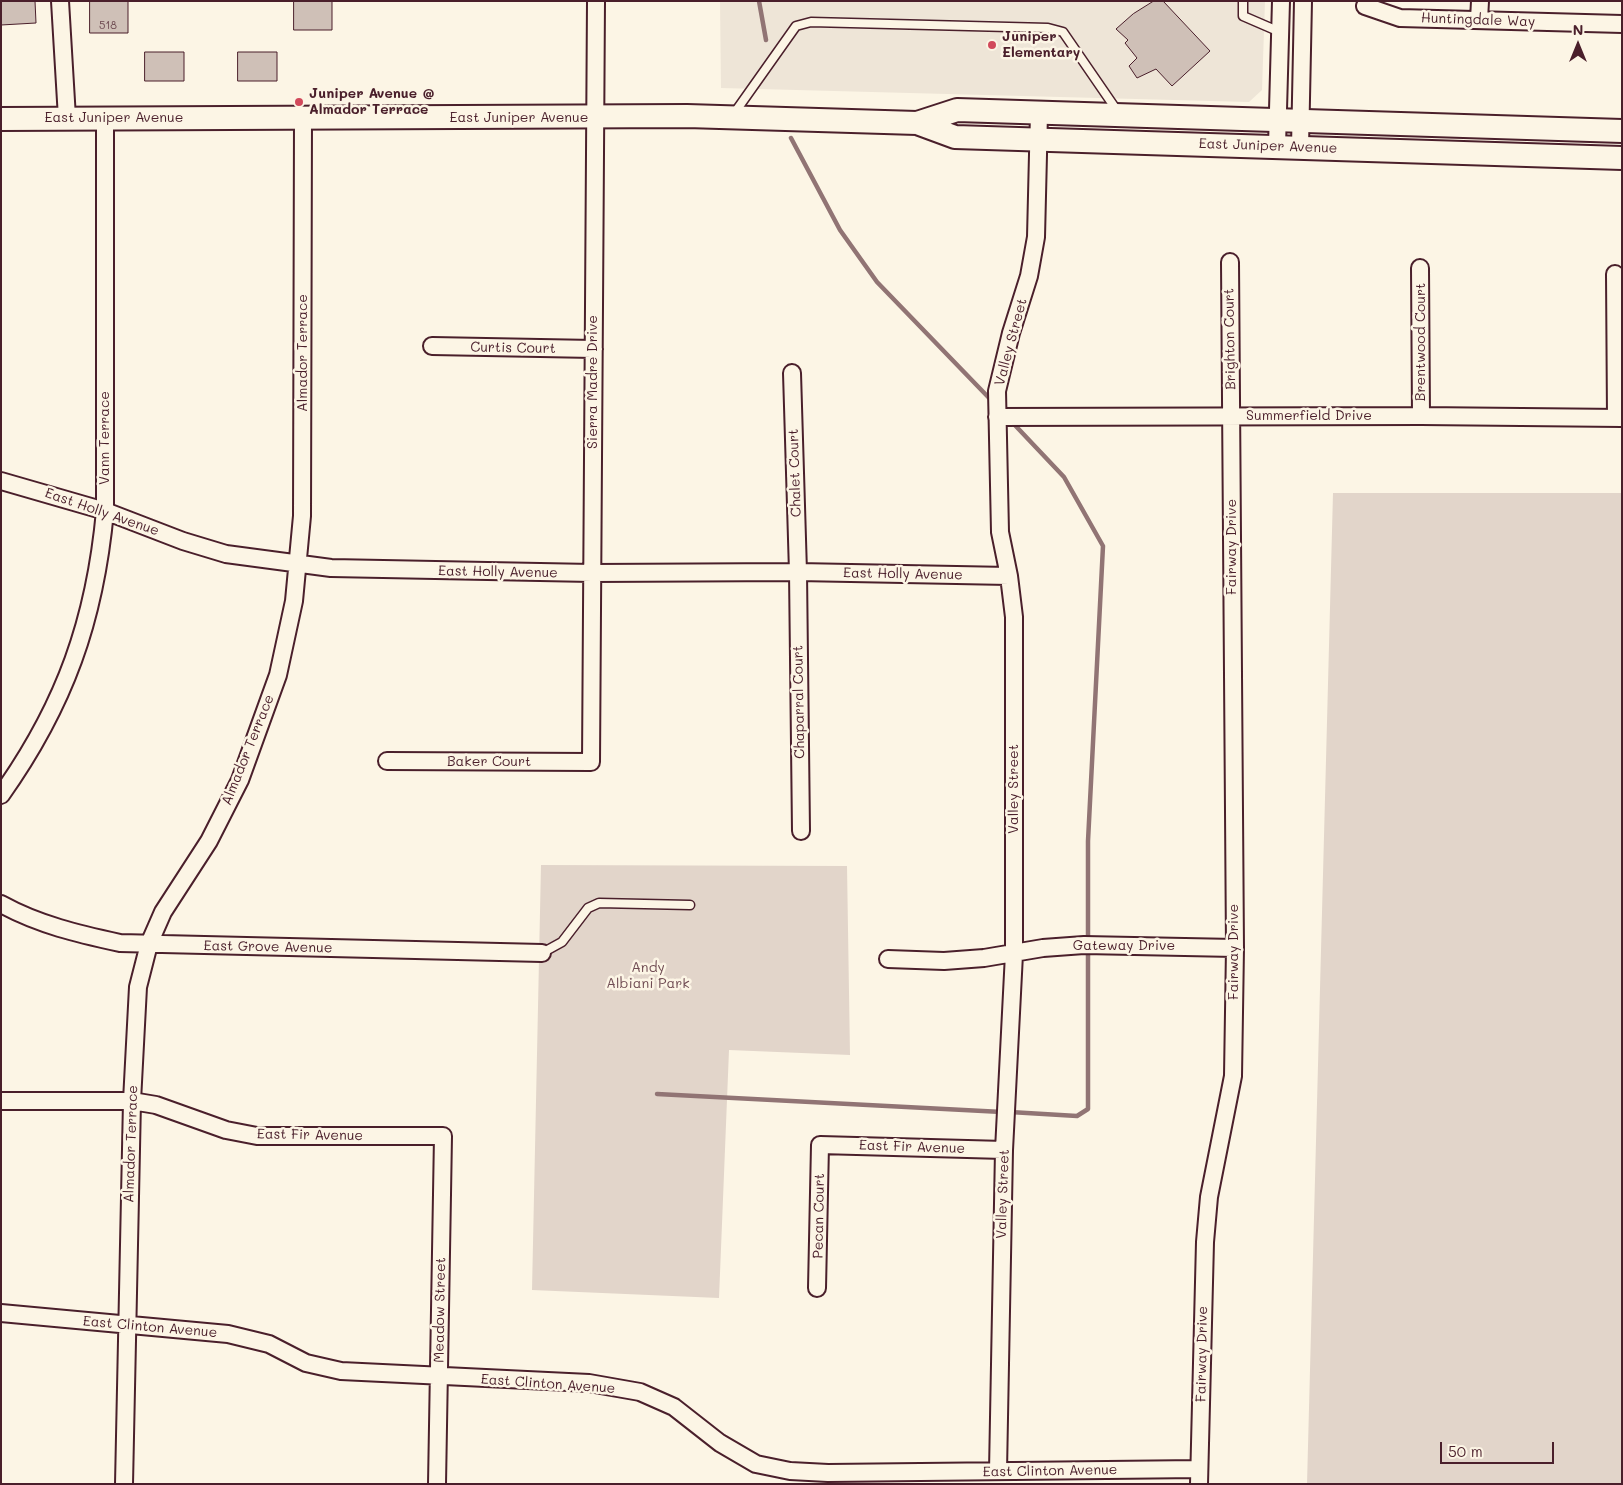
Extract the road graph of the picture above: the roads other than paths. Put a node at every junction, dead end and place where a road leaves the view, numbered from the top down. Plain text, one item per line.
1 (60, 1) edge
2 (596, 1) edge
3 (1243, 1) edge
4 (1281, 1) edge
5 (1303, 1) edge
6 (1480, 1) edge
7 (1365, 6) dead end
8 (1480, 20) junction
9 (1622, 24) edge
10 (1281, 32) junction
11 (1039, 113) junction
12 (1121, 115) junction
13 (732, 117) junction
14 (66, 118) junction
15 (106, 118) junction
16 (304, 118) junction
17 (593, 118) junction
18 (1, 119) edge
19 (1278, 120) junction
20 (1301, 120) junction
21 (917, 123) junction
22 (1622, 131) edge
23 (1039, 139) junction
24 (1277, 146) junction
25 (1300, 147) junction
26 (1622, 158) edge
27 (1230, 262) dead end
28 (1420, 268) dead end
29 (1614, 274) dead end
30 (432, 346) dead end
31 (594, 349) junction
32 (792, 373) dead end
33 (1421, 416) junction
34 (997, 417) junction
35 (1231, 417) junction
36 (1619, 418) edge
37 (1, 481) edge
38 (105, 511) junction
39 (298, 565) junction
40 (798, 572) junction
41 (592, 573) junction
42 (1009, 576) junction
43 (387, 761) dead end
44 (590, 762) joint
45 (1, 795) edge
46 (801, 831) dead end
47 (1, 904) edge
48 (690, 905) dead end
49 (149, 944) junction
50 (1235, 948) junction
51 (542, 953) joint
52 (1014, 954) junction
53 (888, 959) dead end
54 (1, 1101) edge
55 (132, 1101) junction
56 (443, 1136) joint
57 (820, 1144) joint
58 (1004, 1150) junction
59 (817, 1288) dead end
60 (1, 1313) edge
61 (126, 1325) junction
62 (439, 1377) junction
63 (998, 1471) junction
64 (1199, 1476) edge
65 (124, 1484) edge
66 (437, 1484) edge

1 - 14 street
2 - 17 street, Sierra Madre Drive
3 - 10 lane
4 - 10 street
5 - 20 street
6 - 8 street
7 - 8 street, Huntingdale Way
8 - 9 street, Huntingdale Way
10 - 19 street
11 - 12 street, East Juniper Avenue
11 - 21 street, East Juniper Avenue
11 - 23 street, Valley Street
12 - 13 lane
12 - 19 street, East Juniper Avenue
13 - 17 street, East Juniper Avenue
13 - 21 street, East Juniper Avenue
14 - 15 street, East Juniper Avenue
14 - 18 street, East Juniper Avenue
15 - 16 street, East Juniper Avenue
15 - 38 street, Vann Terrace
16 - 17 street, East Juniper Avenue
16 - 39 street, Almador Terrace
17 - 31 street, Sierra Madre Drive
19 - 20 street, East Juniper Avenue
19 - 24 street
20 - 22 street, East Juniper Avenue
20 - 25 street
21 - 23 street, East Juniper Avenue
23 - 24 street, East Juniper Avenue
23 - 34 street, Valley Street
24 - 25 street, East Juniper Avenue
25 - 26 street, East Juniper Avenue
27 - 35 street, Brighton Court
28 - 33 street, Brentwood Court
29 - 36 street
30 - 31 street, Curtis Court
31 - 41 street, Sierra Madre Drive
32 - 40 street, Chalet Court
33 - 35 street, Summerfield Drive
33 - 36 street, Summerfield Drive
34 - 35 street, Summerfield Drive
34 - 42 street, Valley Street
35 - 50 street, Fairway Drive
37 - 38 street, East Holly Avenue
38 - 39 street, East Holly Avenue
38 - 45 street, Vann Terrace
39 - 41 street, East Holly Avenue
39 - 49 street, Almador Terrace
40 - 41 street, East Holly Avenue
40 - 42 street, East Holly Avenue
40 - 46 street, Chaparral Court
41 - 44 street, Sierra Madre Drive
42 - 52 street, Valley Street
43 - 44 street, Baker Court
47 - 49 street, East Grove Avenue
48 - 51 lane
49 - 51 street, East Grove Avenue
49 - 55 street, Almador Terrace
50 - 52 street, Gateway Drive
50 - 64 street, Fairway Drive
52 - 53 street, Gateway Drive
52 - 58 street, Valley Street
54 - 55 street, East Fir Avenue
55 - 56 street, East Fir Avenue
55 - 61 street, Almador Terrace
56 - 62 street, Meadow Street
57 - 58 street, East Fir Avenue
57 - 59 street, Pecan Court
58 - 63 street, Valley Street
60 - 61 street, East Clinton Avenue
61 - 62 street, East Clinton Avenue
61 - 65 street, Almador Terrace
62 - 63 street, East Clinton Avenue
62 - 66 street, Meadow Street
63 - 64 street, East Clinton Avenue

